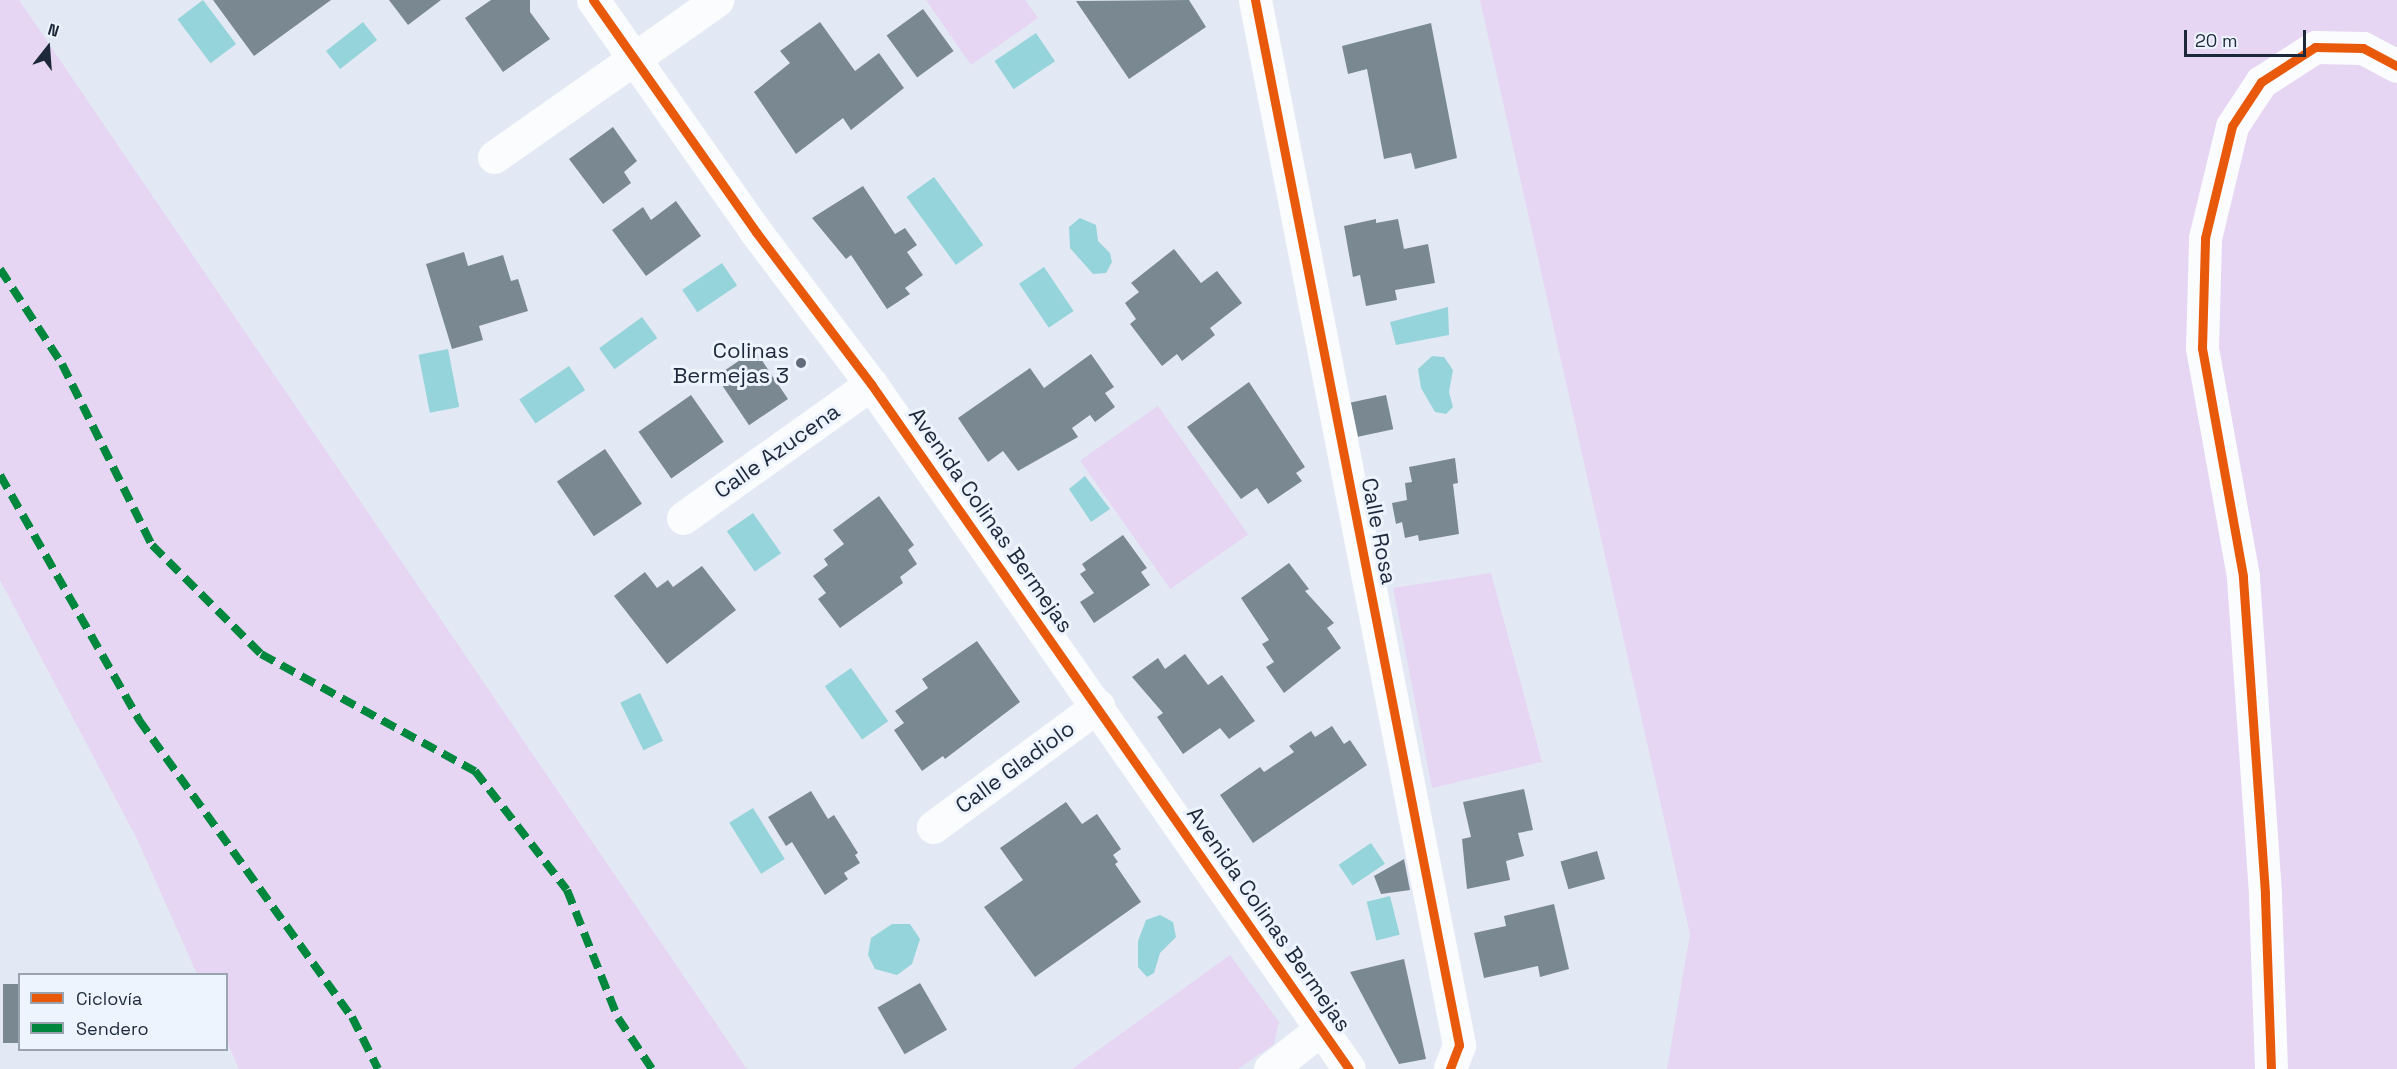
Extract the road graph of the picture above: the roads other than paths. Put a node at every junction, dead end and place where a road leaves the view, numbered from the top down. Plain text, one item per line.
1 (593, 0) edge
2 (717, 0) edge
3 (1256, 0) edge
4 (634, 59) junction
5 (2397, 66) edge
6 (494, 157) dead end
7 (871, 384) junction
8 (683, 518) dead end
9 (1098, 706) junction
10 (933, 827) dead end
11 (1321, 1029) junction
12 (1270, 1069) edge
13 (1349, 1069) edge
14 (1450, 1069) edge
15 (2271, 1069) edge

1 - 4 street, Avenida Colinas Bermejas
2 - 4 street
3 - 14 street, Calle Rosa
4 - 6 street
4 - 7 street, Avenida Colinas Bermejas
5 - 15 street
7 - 8 street, Calle Azucena
7 - 9 street, Avenida Colinas Bermejas
9 - 10 street, Calle Gladiolo
9 - 11 street, Avenida Colinas Bermejas
11 - 12 street
11 - 13 street, Avenida Colinas Bermejas

